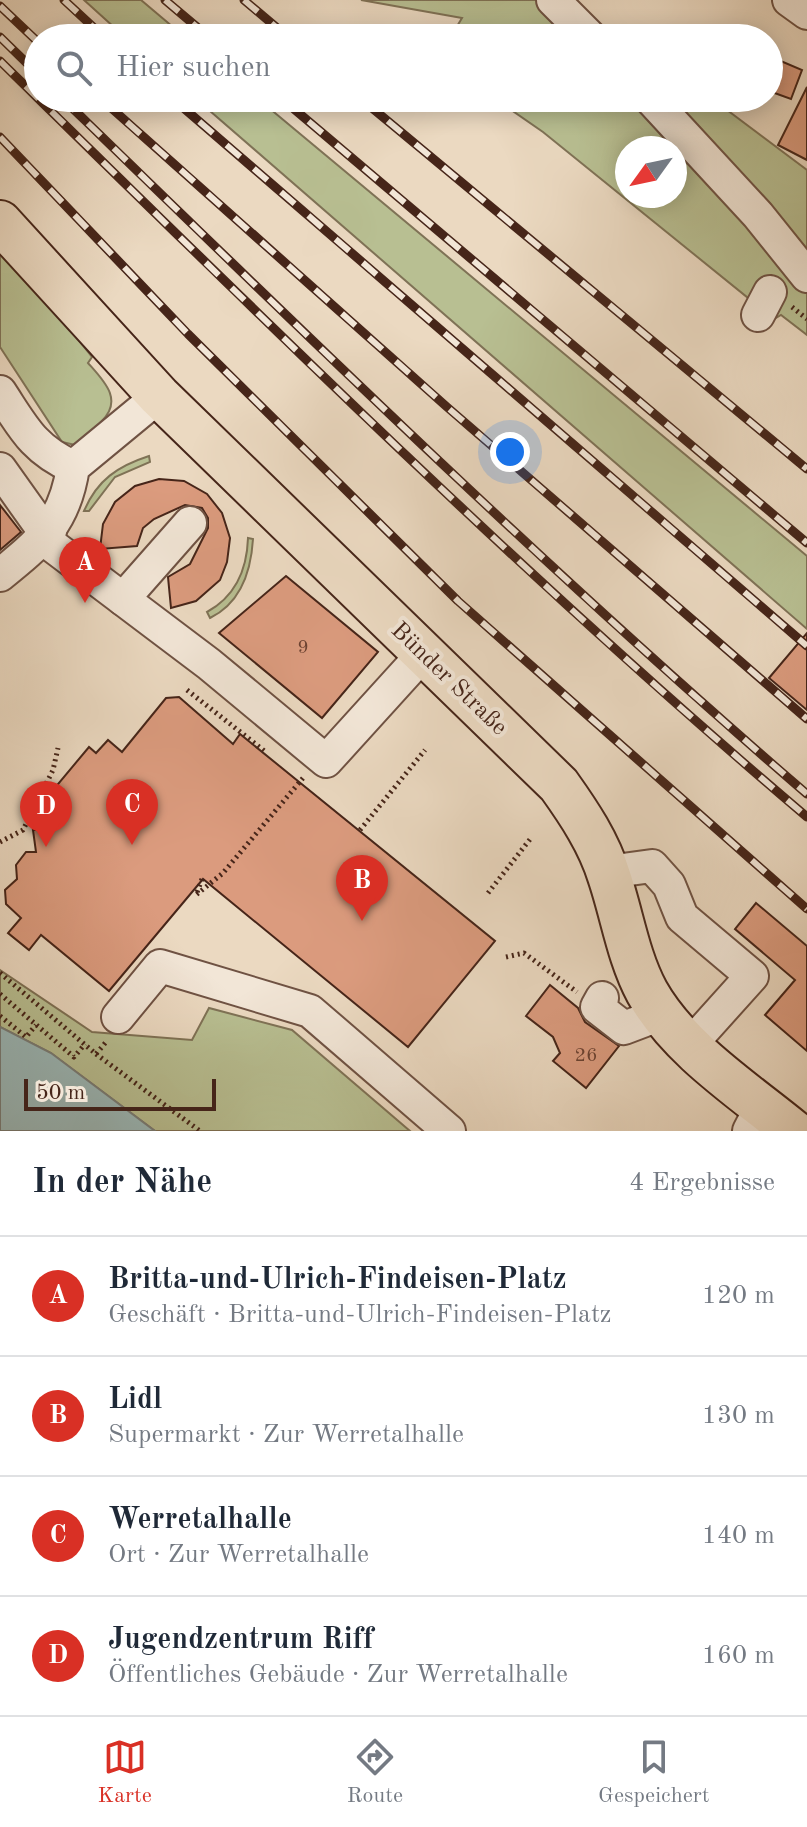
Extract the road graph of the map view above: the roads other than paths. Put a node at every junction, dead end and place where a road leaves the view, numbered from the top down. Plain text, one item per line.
1 (553, 0) edge
2 (789, 0) edge
3 (807, 13) edge
4 (577, 24) edge
5 (663, 112) edge
6 (0, 222) edge
7 (807, 276) edge
8 (0, 392) edge
9 (159, 396) junction
10 (73, 467) junction
11 (0, 469) edge
12 (190, 523) dead end
13 (52, 539) junction
14 (0, 575) edge
15 (123, 599) junction
16 (424, 653) junction
17 (608, 872) junction
18 (600, 1002) road end
19 (661, 1014) junction
20 (118, 1017) road end
21 (690, 1045) junction
22 (768, 1123) edge
23 (449, 1131) edge

1 - 4 street
2 - 3 street
5 - 7 street
6 - 9 main road, Bünder Straße
8 - 10 street
9 - 10 street
9 - 16 main road, Bünder Straße
10 - 13 street
11 - 13 street
12 - 15 street
13 - 14 street
13 - 15 street
15 - 16 street
16 - 17 main road, Bünder Straße
17 - 19 main road, Bünder Straße
17 - 21 street
18 - 19 street
19 - 21 main road, Bünder Straße
20 - 23 street
21 - 22 main road, Bünder Straße

